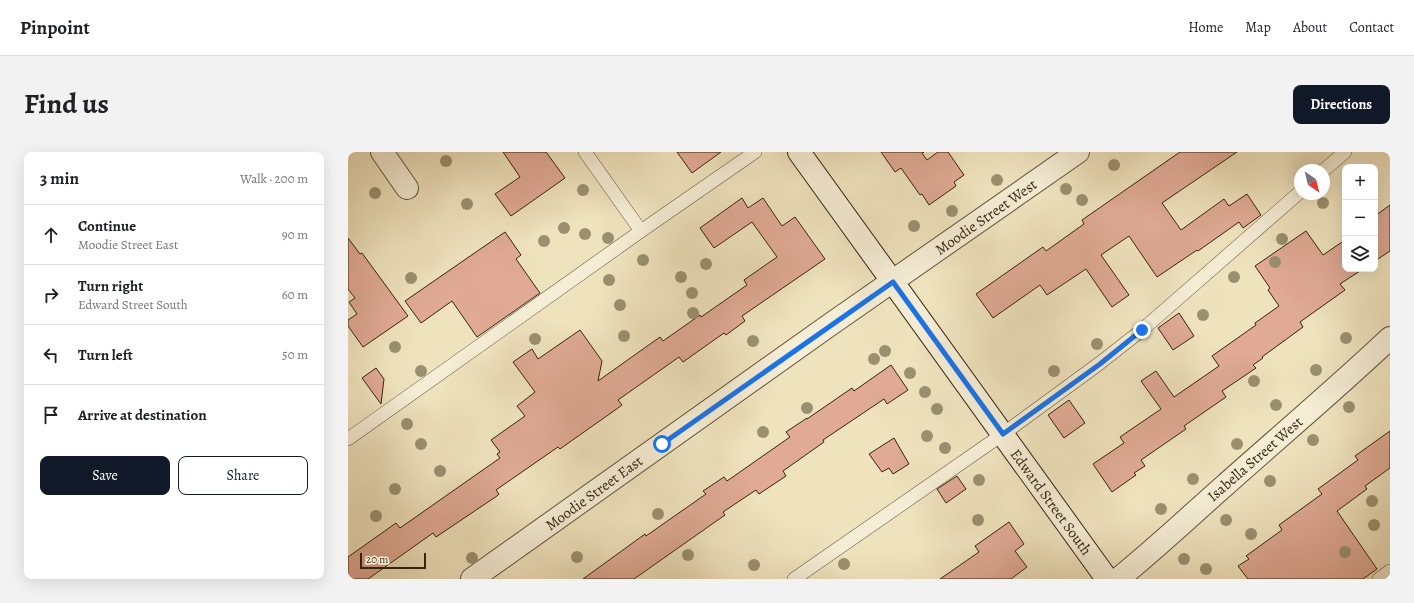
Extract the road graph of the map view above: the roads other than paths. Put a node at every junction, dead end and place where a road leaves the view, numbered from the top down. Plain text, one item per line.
1 (382, 152) edge
2 (585, 152) edge
3 (755, 152) edge
4 (798, 152) edge
5 (1078, 152) edge
6 (1345, 152) edge
7 (1330, 165) edge
8 (407, 188) dead end
9 (1294, 197) edge
10 (641, 231) junction
11 (893, 282) junction
12 (1390, 338) edge
13 (1003, 434) junction
14 (348, 439) edge
15 (1390, 571) edge
16 (472, 579) edge
17 (794, 579) edge
18 (1107, 579) edge
19 (1118, 579) edge
20 (1379, 579) edge

1 - 8 street
2 - 10 lane
3 - 10 lane
4 - 11 street, Edward Street South
5 - 11 street, Moodie Street West
6 - 7 lane
9 - 13 lane
10 - 14 lane
11 - 13 street, Edward Street South
11 - 16 street, Moodie Street East
12 - 19 street, Isabella Street West
13 - 17 lane
13 - 18 street, Edward Street South
15 - 20 lane

